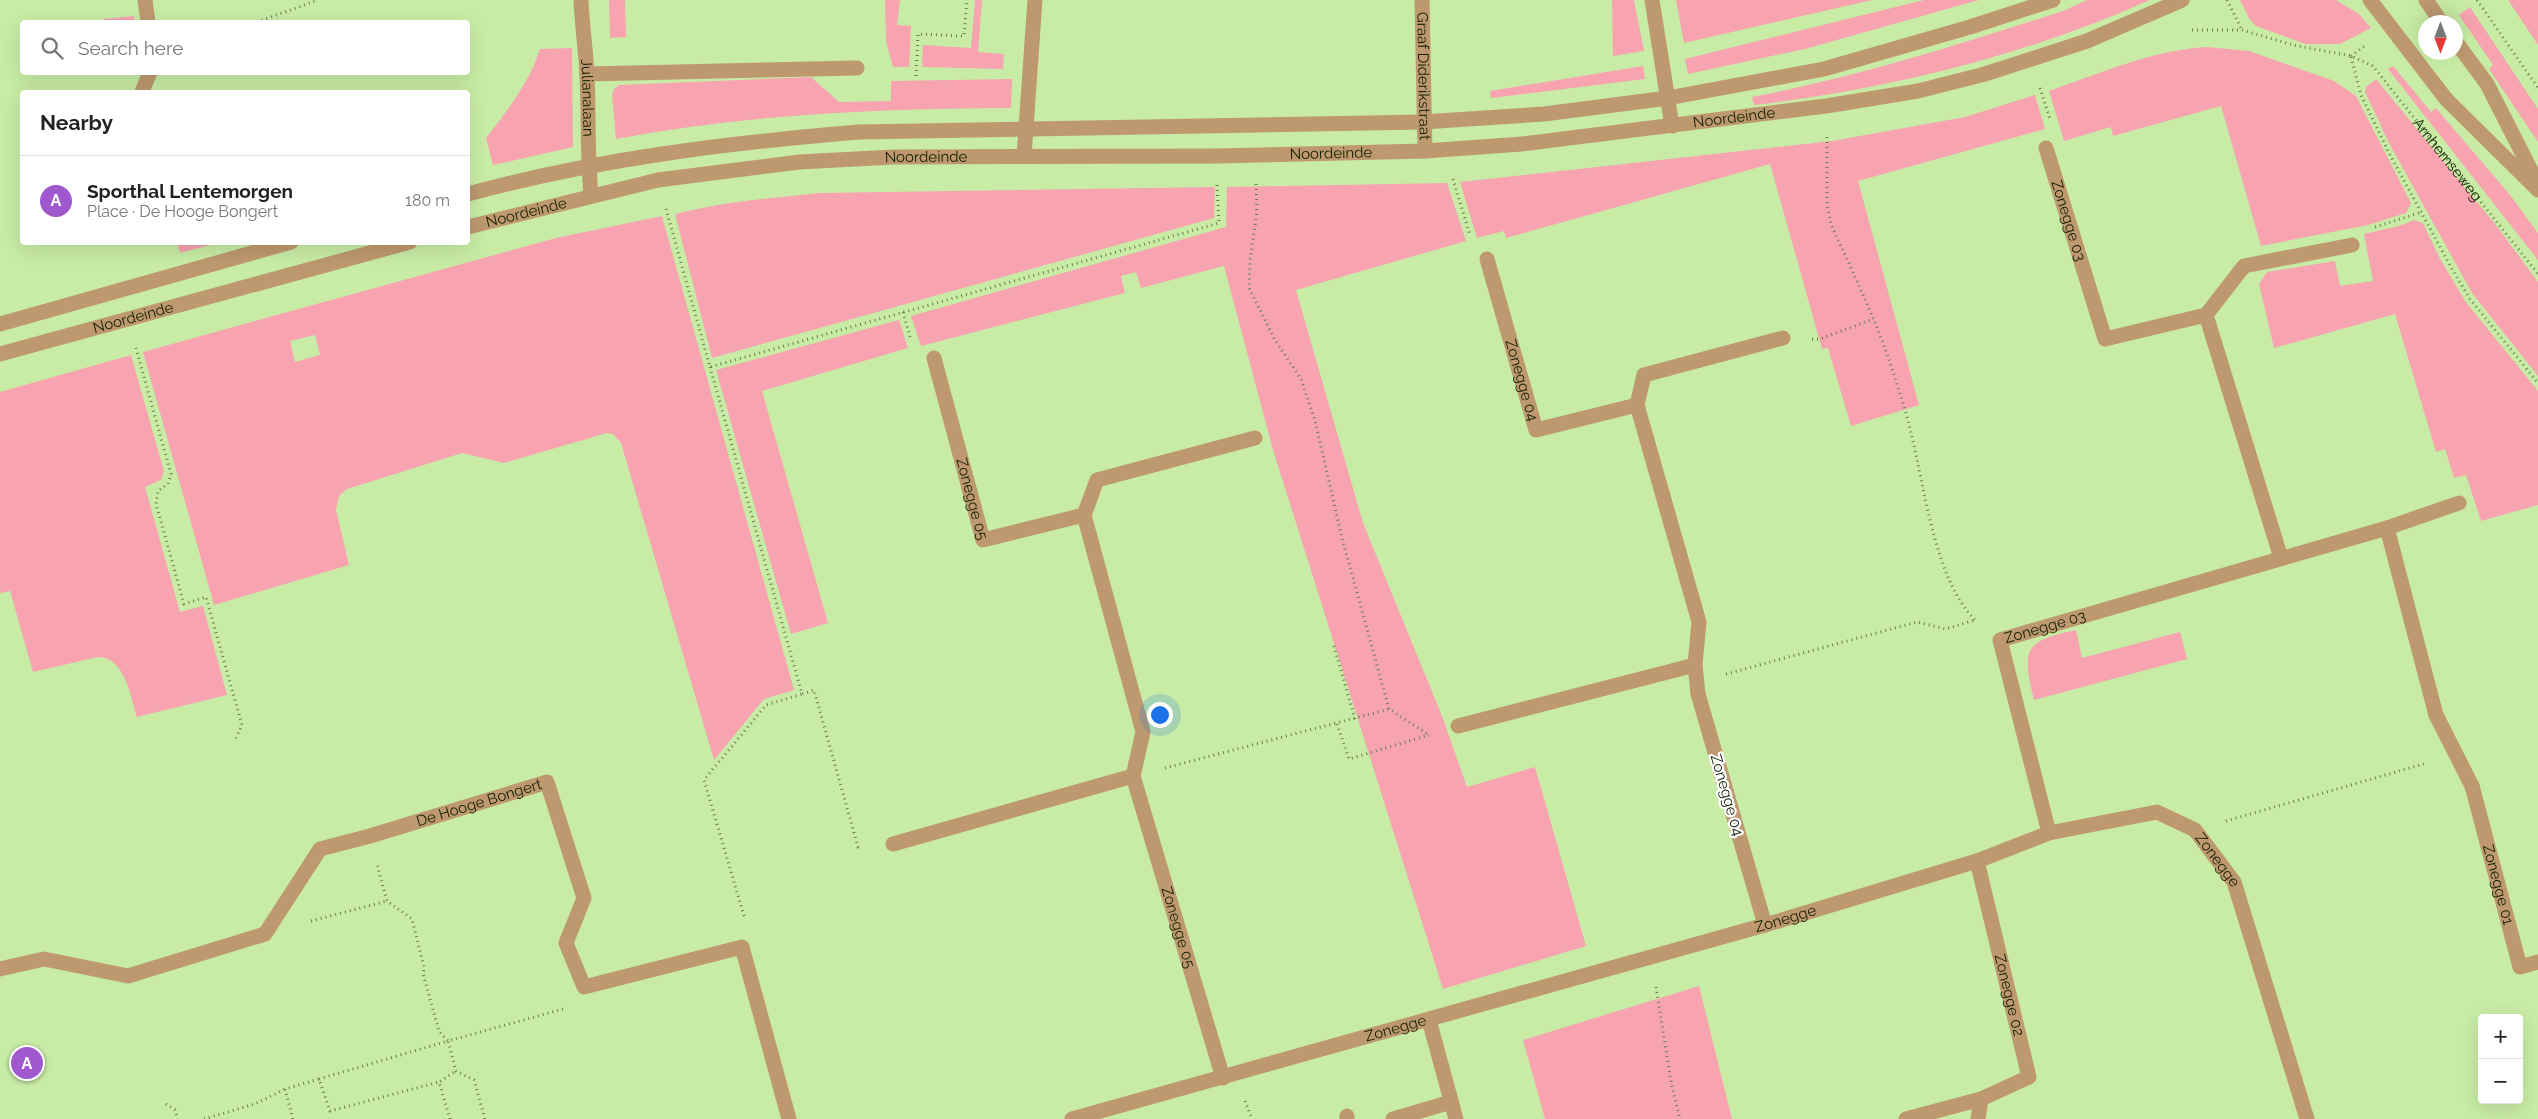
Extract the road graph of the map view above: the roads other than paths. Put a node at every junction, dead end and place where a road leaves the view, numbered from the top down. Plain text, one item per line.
1 (145, 0) edge
2 (581, 0) edge
3 (1035, 0) edge
4 (1422, 0) edge
5 (1652, 0) edge
6 (2053, 0) edge
7 (2182, 0) edge
8 (2370, 0) edge
9 (2426, 0) edge
10 (2436, 15) edge
11 (148, 20) edge
12 (2463, 51) edge
13 (857, 68) dead end
14 (587, 74) junction
15 (149, 75) edge
16 (143, 90) edge
17 (1668, 98) junction
18 (1423, 122) junction
19 (1672, 126) junction
20 (1026, 129) junction
21 (2046, 148) road end
22 (1425, 151) junction
23 (1024, 156) junction
24 (588, 166) junction
25 (2538, 184) edge
26 (2538, 190) edge
27 (470, 194) edge
28 (591, 195) junction
29 (470, 226) edge
30 (280, 245) edge
31 (399, 245) edge
32 (2352, 245) road end
33 (1487, 259) road end
34 (2206, 315) junction
35 (0, 324) edge
36 (1783, 338) road end
37 (0, 354) edge
38 (934, 358) dead end
39 (1637, 405) junction
40 (1255, 438) dead end
41 (2459, 503) dead end
42 (1084, 515) junction
43 (2387, 528) junction
44 (2281, 558) junction
45 (1695, 665) junction
46 (1458, 726) road end
47 (1133, 776) junction
48 (2049, 833) junction
49 (893, 844) road end
50 (1977, 861) junction
51 (1765, 925) junction
52 (2538, 962) edge
53 (0, 968) edge
54 (1429, 1020) junction
55 (1223, 1078) junction
56 (1981, 1099) junction
57 (1451, 1102) junction
58 (789, 1119) edge
59 (1072, 1119) edge
60 (1393, 1119) edge
61 (1456, 1119) edge
62 (1906, 1119) edge
63 (1978, 1119) edge
64 (2307, 1119) edge

1 - 11 street
2 - 14 street, Julianalaan
3 - 20 street
4 - 18 street, Graaf Diderikstraat
5 - 17 street
6 - 17 street, Noordeinde
7 - 19 street, Noordeinde
8 - 26 street
9 - 10 street
12 - 25 street
13 - 14 street
14 - 24 street, Julianalaan
15 - 16 street
17 - 18 street, Noordeinde
17 - 19 street
18 - 20 street, Noordeinde
18 - 22 street, Graaf Diderikstraat
19 - 22 street, Noordeinde
20 - 23 street
20 - 24 street, Noordeinde
21 - 34 street, Zonegge 03
22 - 23 street, Noordeinde
23 - 28 street, Noordeinde
24 - 27 street, Noordeinde
24 - 28 street, Julianalaan
28 - 29 street, Noordeinde
30 - 35 street, Noordeinde
31 - 37 street, Noordeinde
32 - 34 street
33 - 39 street, Zonegge 04
34 - 44 street
36 - 39 street, Zonegge 04
38 - 42 street, Zonegge 05
39 - 45 street, Zonegge 04
40 - 42 street
41 - 43 street, Zonegge 03
42 - 47 street, Zonegge 05
43 - 44 street, Zonegge 03
43 - 52 street, Zonegge 01
44 - 48 street, Zonegge 03
45 - 46 street
45 - 51 street, Zonegge 04
47 - 49 street
47 - 55 street, Zonegge 05
48 - 50 street, Zonegge
48 - 64 street, Zonegge
50 - 51 street, Zonegge
50 - 56 street, Zonegge 02
51 - 54 street, Zonegge
53 - 58 street, De Hooge Bongert
54 - 55 street, Zonegge
54 - 57 street
55 - 59 street, Zonegge
56 - 62 street, Zonegge 02
56 - 63 street
57 - 60 street
57 - 61 street

